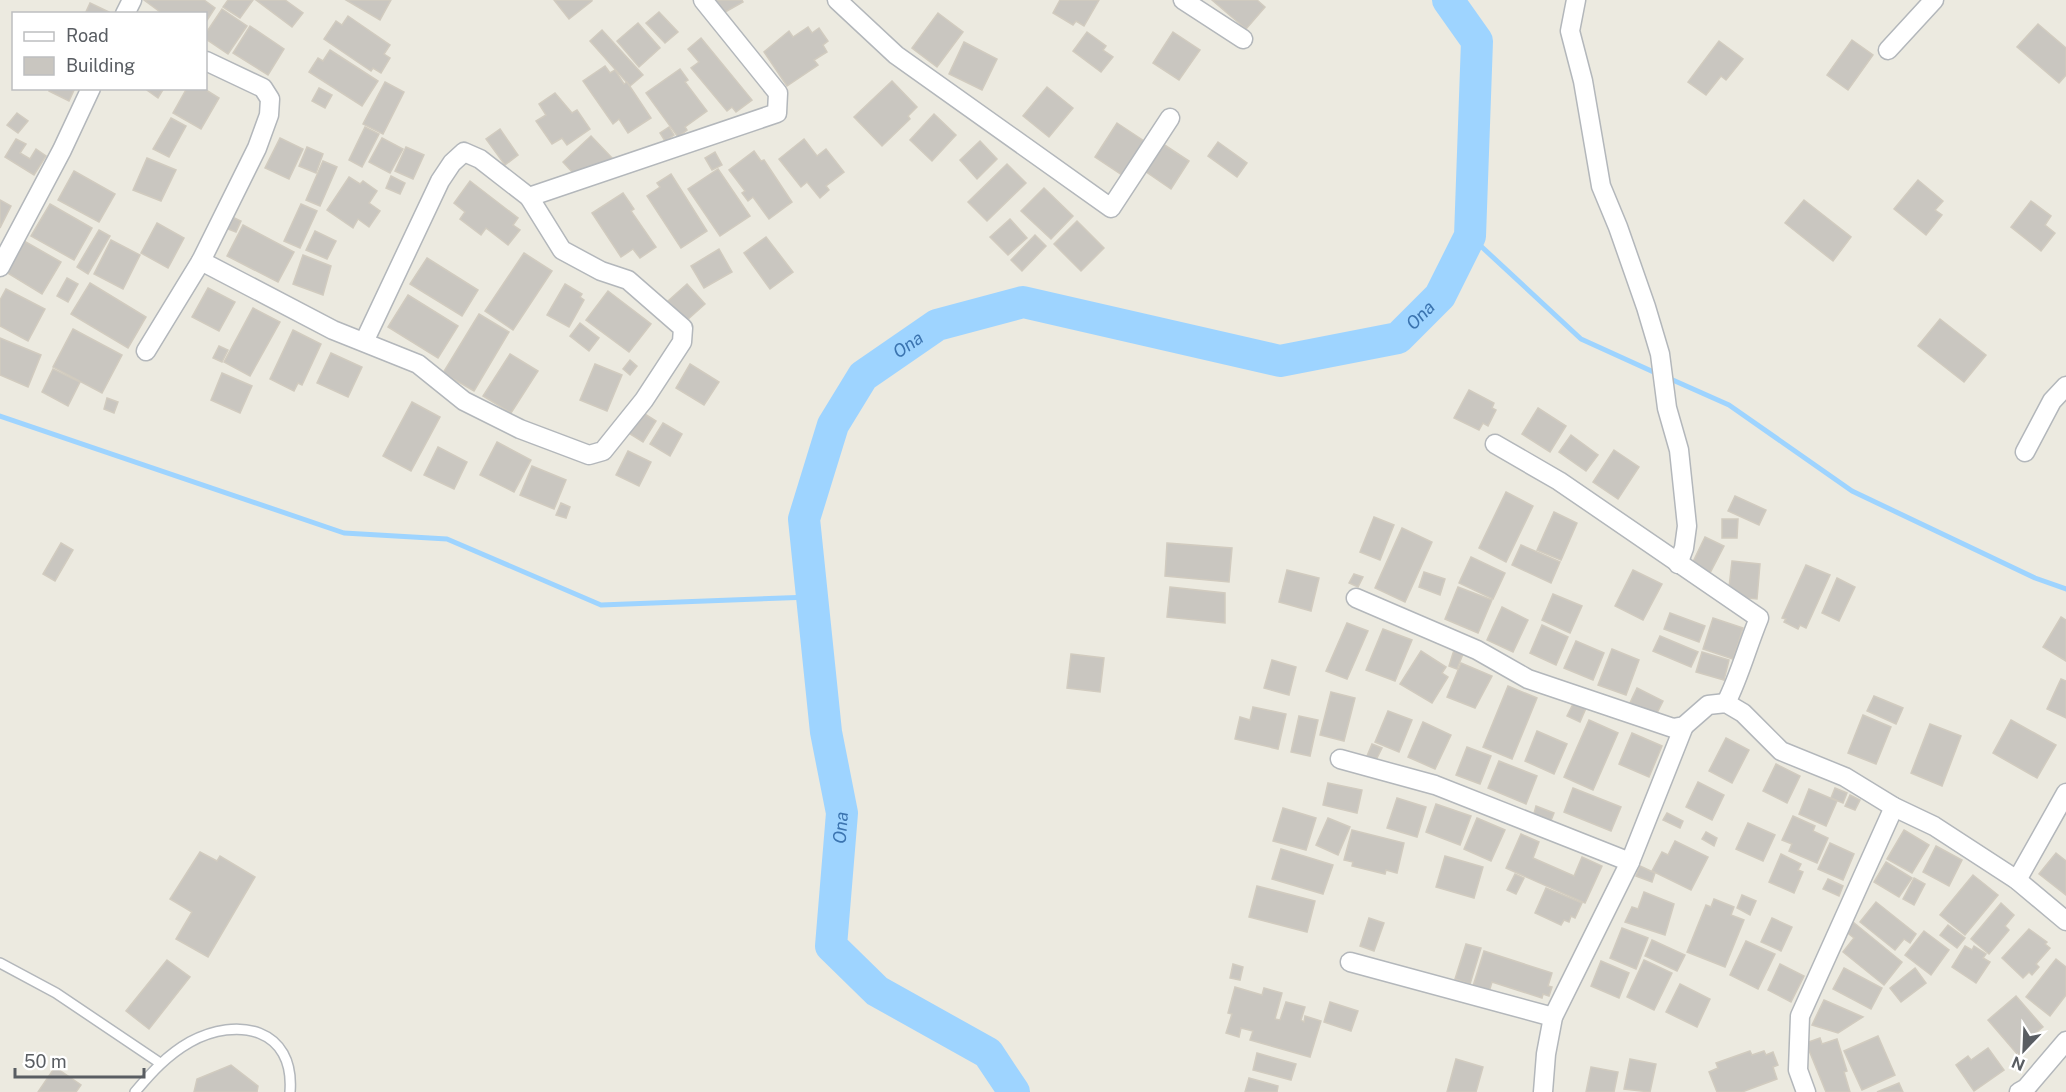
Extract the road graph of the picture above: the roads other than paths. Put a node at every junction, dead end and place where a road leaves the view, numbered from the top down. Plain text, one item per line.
1 (703, 0) edge
2 (837, 0) edge
3 (1183, 0) edge
4 (1575, 0) edge
5 (1934, 0) edge
6 (1243, 39) dead end
7 (1888, 50) dead end
8 (207, 61) edge
9 (90, 90) edge
10 (1170, 118) dead end
11 (529, 197) junction
12 (201, 261) junction
13 (0, 267) edge
14 (364, 342) junction
15 (146, 351) dead end
16 (2066, 386) edge
17 (1495, 444) dead end
18 (2025, 452) dead end
19 (1678, 564) junction
20 (1356, 598) dead end
21 (1726, 703) junction
22 (1684, 726) junction
23 (1340, 759) dead end
24 (2066, 792) edge
25 (1894, 807) junction
26 (1630, 862) junction
27 (2017, 880) junction
28 (2066, 921) edge
29 (1350, 962) dead end
30 (0, 963) edge
31 (1553, 1017) junction
32 (2066, 1041) edge
33 (160, 1063) junction
34 (135, 1092) edge
35 (290, 1092) edge
36 (1543, 1092) edge
37 (1806, 1092) edge
38 (2019, 1092) edge

1 - 11 street
2 - 10 street
3 - 6 street
4 - 19 street
5 - 7 street
8 - 12 street
9 - 13 street
11 - 14 street
11 - 14 street
12 - 14 street
12 - 15 street
16 - 18 street
17 - 19 street
19 - 21 street
20 - 22 street
21 - 22 street
21 - 25 street
22 - 26 street
23 - 26 street
24 - 27 street
25 - 27 street
25 - 37 street
26 - 31 street
27 - 28 street
29 - 31 street
30 - 33 lane
31 - 36 street
32 - 38 street
33 - 34 lane
33 - 35 lane

